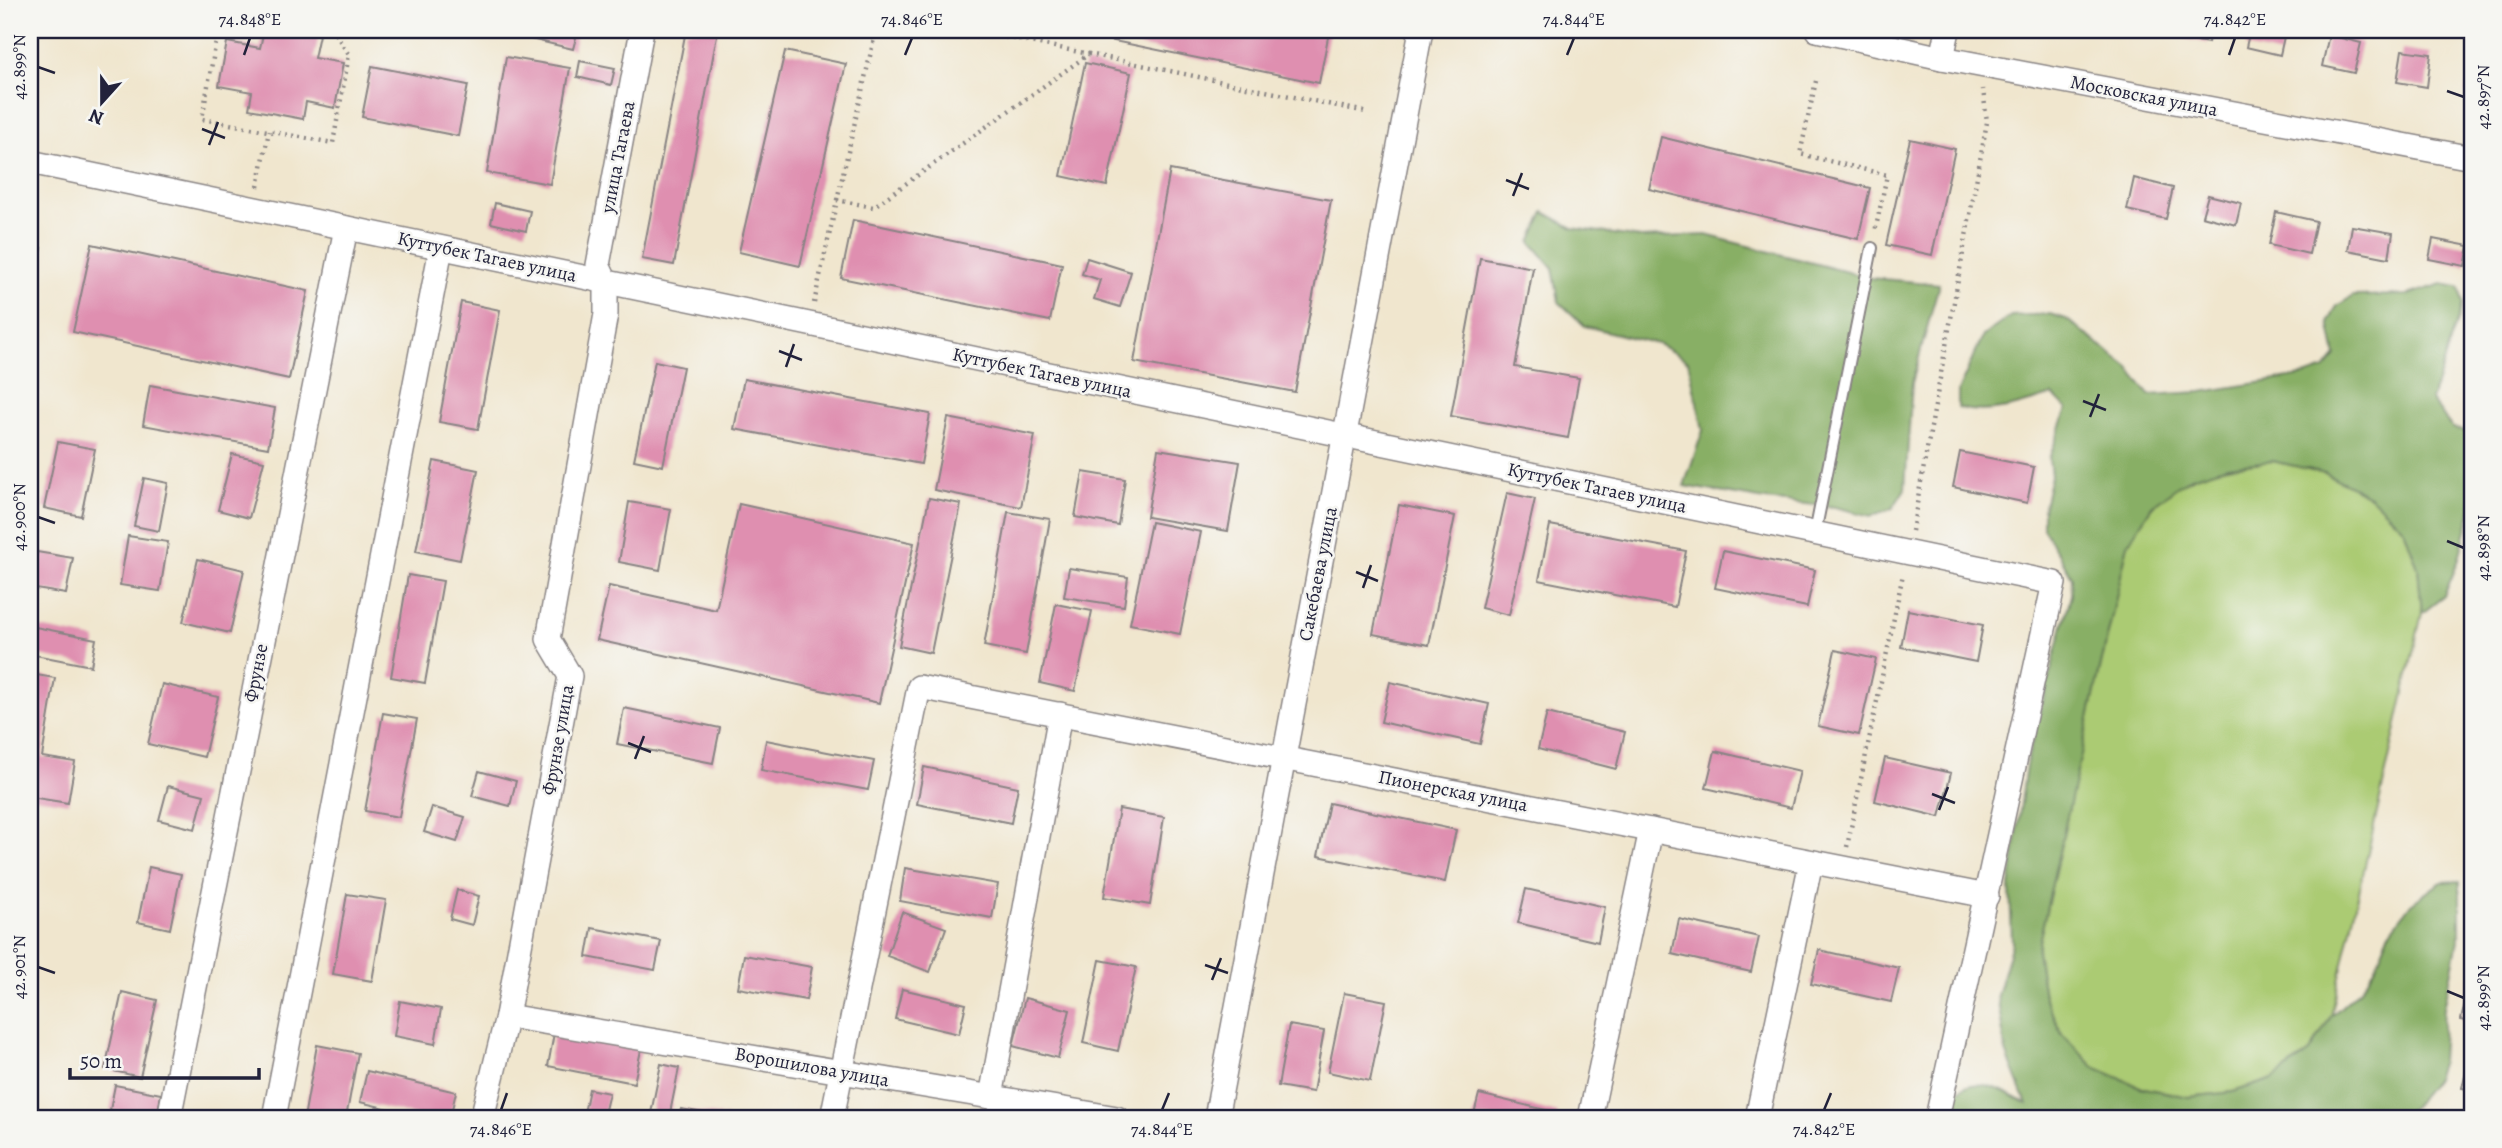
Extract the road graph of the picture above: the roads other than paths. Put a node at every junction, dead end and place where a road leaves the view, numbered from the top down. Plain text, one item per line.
1 (642, 30) edge
2 (1421, 30) edge
3 (1817, 30) edge
4 (1948, 30) edge
5 (1942, 58) junction
6 (2472, 158) edge
7 (30, 162) edge
8 (346, 228) junction
9 (1872, 247) road end
10 (441, 248) junction
11 (606, 282) junction
12 (1344, 435) junction
13 (1814, 533) junction
14 (1060, 714) junction
15 (1284, 757) junction
16 (1651, 830) junction
17 (1811, 862) junction
18 (1987, 896) junction
19 (506, 1016) junction
20 (841, 1072) junction
21 (991, 1097) junction
22 (169, 1118) edge
23 (274, 1118) edge
24 (482, 1118) edge
25 (832, 1118) edge
26 (1117, 1118) edge
27 (1216, 1118) edge
28 (1590, 1118) edge
29 (1757, 1118) edge
30 (1937, 1118) edge

1 - 11 street, улица Тагаева
2 - 12 street, Сакебаева улица
3 - 5 street, Московская улица
4 - 5 street
5 - 6 street, Московская улица
7 - 8 street, Куттубек Тагаев улица
8 - 10 street, Куттубек Тагаев улица
8 - 22 street, Фрунзе
9 - 13 lane
10 - 11 street, Куттубек Тагаев улица
10 - 23 street
11 - 12 street, Куттубек Тагаев улица
11 - 19 street, Фрунзе улица
12 - 13 street, Куттубек Тагаев улица
12 - 15 street, Сакебаева улица
13 - 18 street, Куттубек Тагаев улица
14 - 15 street, Пионерская улица
14 - 20 street, Пионерская улица
14 - 21 street
15 - 16 street, Пионерская улица
15 - 27 street, Сакебаева улица
16 - 17 street, Пионерская улица
16 - 28 street
17 - 18 street, Пионерская улица
17 - 29 street
18 - 30 street
19 - 20 street, Ворошилова улица
19 - 24 street, Фрунзе улица
20 - 21 street, Ворошилова улица
20 - 25 street
21 - 26 street, Ворошилова улица

